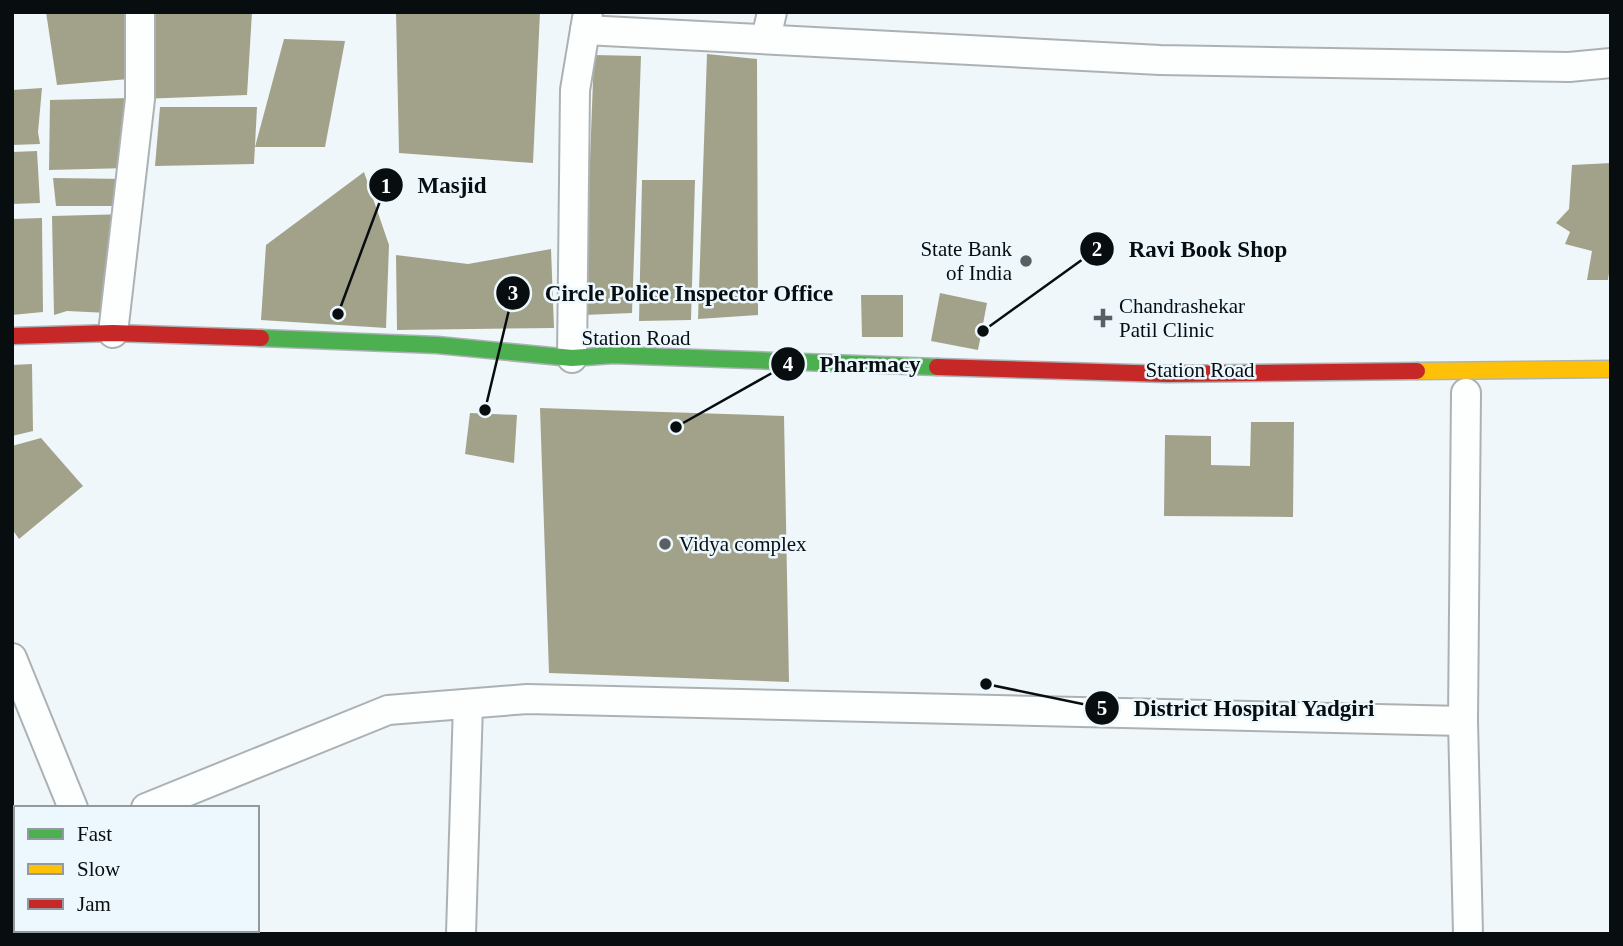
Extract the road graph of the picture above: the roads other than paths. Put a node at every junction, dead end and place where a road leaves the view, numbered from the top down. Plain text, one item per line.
1 (141, 12) edge
2 (772, 12) edge
3 (586, 21) edge
4 (766, 39) junction
5 (1611, 63) edge
6 (113, 333) junction
7 (12, 336) edge
8 (572, 358) junction
9 (1611, 369) edge
10 (616, 372) dead end
11 (1466, 393) dead end
12 (12, 658) edge
13 (468, 704) junction
14 (1463, 722) junction
15 (72, 806) edge
16 (151, 806) edge
17 (461, 934) edge
18 (1468, 934) edge

1 - 6 street
2 - 4 street
3 - 4 street
3 - 8 street
4 - 5 street
6 - 7 street
6 - 8 street
8 - 9 street, Station Road
8 - 10 street, Station Road
11 - 14 street
12 - 15 street
13 - 14 street
13 - 16 street
13 - 17 street
14 - 18 street

